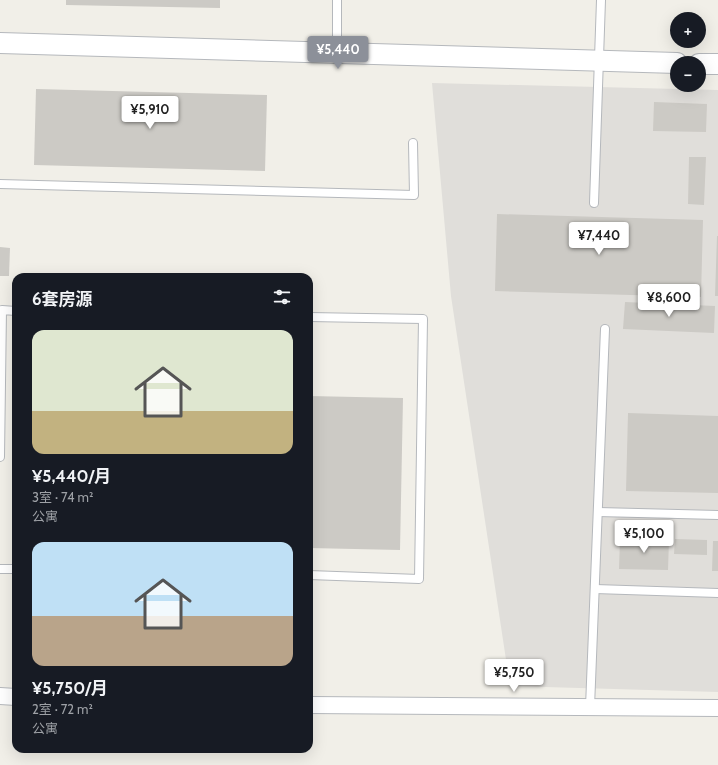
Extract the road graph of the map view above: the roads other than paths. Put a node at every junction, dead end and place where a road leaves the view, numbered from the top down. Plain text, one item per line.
1 (337, 0) edge
2 (601, 0) edge
3 (0, 43) edge
4 (337, 54) junction
5 (599, 61) junction
6 (670, 63) edge
7 (706, 64) edge
8 (718, 64) edge
9 (413, 143) dead end
10 (0, 184) edge
11 (594, 203) dead end
12 (12, 311) edge
13 (313, 317) edge
14 (605, 329) dead end
15 (0, 457) edge
16 (598, 512) junction
17 (718, 515) edge
18 (0, 569) edge
19 (12, 569) edge
20 (313, 575) edge
21 (595, 589) junction
22 (718, 593) edge
23 (0, 696) edge
24 (12, 697) edge
25 (313, 705) edge
26 (590, 707) junction
27 (718, 708) edge

1 - 4 lane
2 - 5 lane
3 - 4 street
4 - 5 street
5 - 6 street
5 - 11 lane
7 - 8 street
9 - 10 lane
12 - 15 lane
13 - 20 lane
14 - 16 lane
16 - 17 lane
16 - 21 lane
18 - 19 lane
21 - 22 lane
21 - 26 lane
23 - 24 street
25 - 26 street
26 - 27 street

